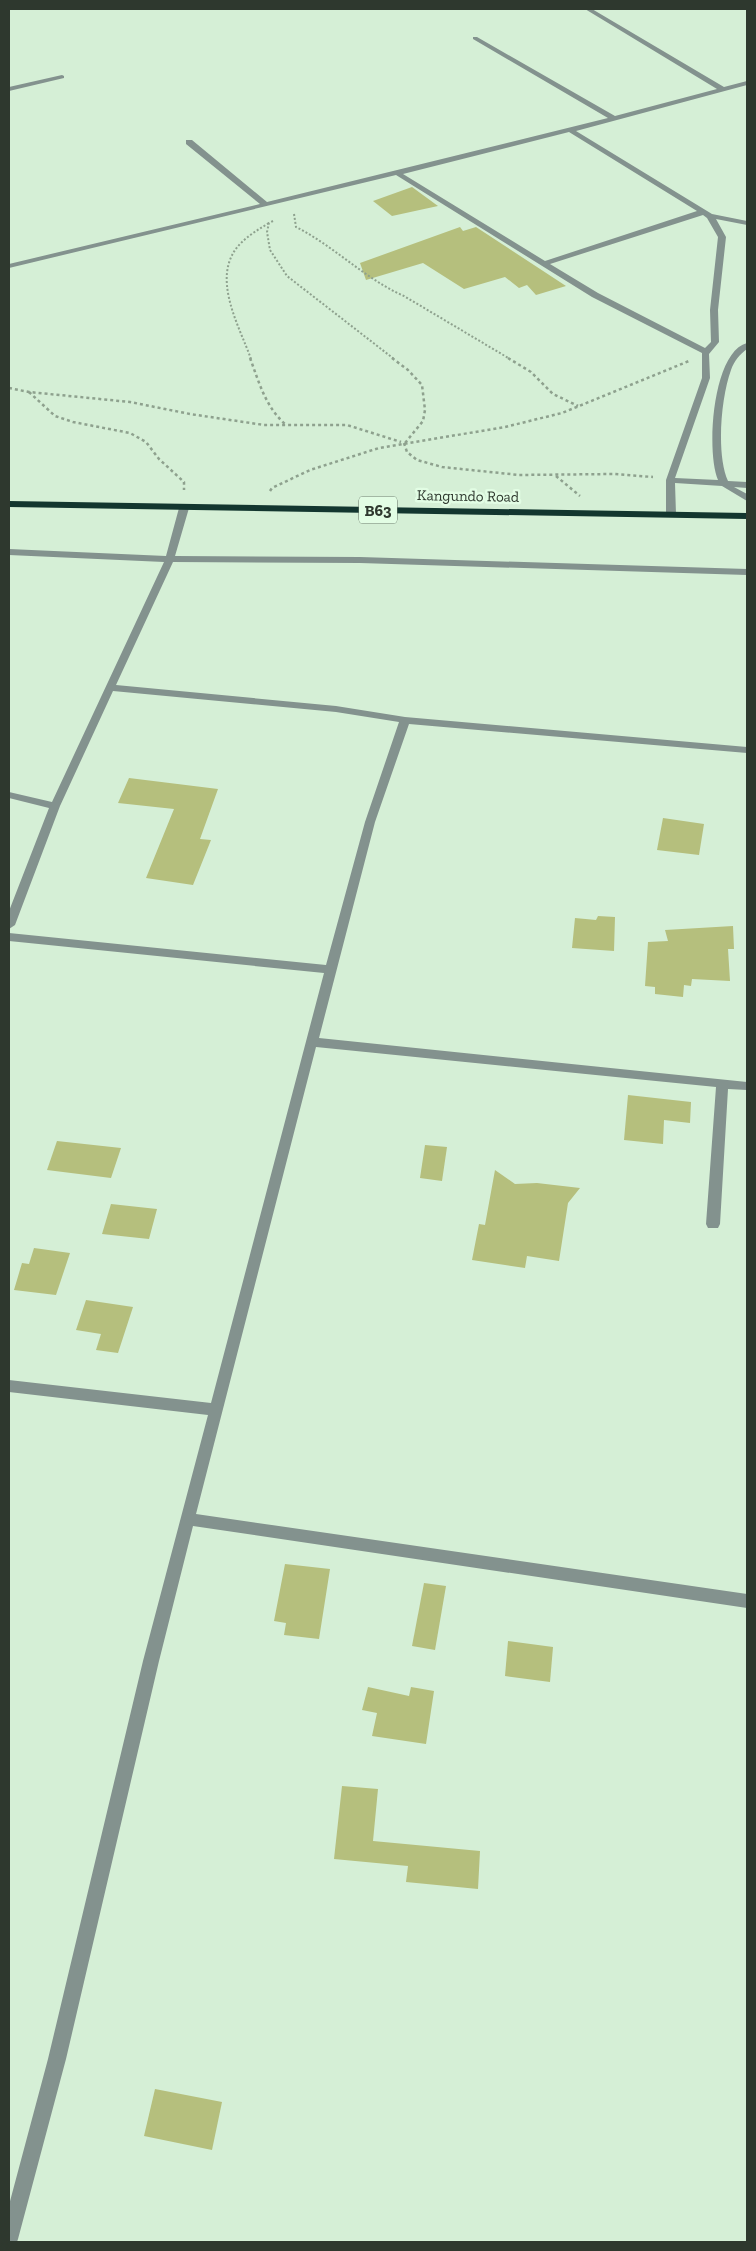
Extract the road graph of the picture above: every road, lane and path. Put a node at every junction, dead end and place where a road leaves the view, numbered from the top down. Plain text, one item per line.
1 (588, 9) edge
2 (475, 38) dead end
3 (62, 78) dead end
4 (747, 83) edge
5 (9, 89) edge
6 (722, 89) junction
7 (614, 118) junction
8 (570, 130) junction
9 (189, 142) dead end
10 (397, 173) junction
11 (325, 190) junction
12 (265, 204) junction
13 (706, 214) junction
14 (278, 219) dead end
15 (269, 223) junction
16 (747, 223) edge
17 (543, 264) junction
18 (9, 266) edge
19 (747, 345) edge
20 (705, 353) junction
21 (9, 388) edge
22 (28, 392) junction
23 (578, 406) junction
24 (286, 424) junction
25 (404, 443) junction
26 (670, 480) junction
27 (724, 483) junction
28 (747, 485) edge
29 (747, 498) edge
30 (9, 504) edge
31 (184, 508) junction
32 (260, 509) junction
33 (671, 514) junction
34 (747, 516) edge
35 (9, 552) edge
36 (170, 558) junction
37 (747, 572) edge
38 (110, 688) junction
39 (405, 720) junction
40 (747, 750) edge
41 (9, 795) edge
42 (55, 806) junction
43 (9, 924) edge
44 (9, 937) edge
45 (330, 970) junction
46 (312, 1042) junction
47 (722, 1084) junction
48 (747, 1086) edge
49 (713, 1224) dead end
50 (9, 1386) edge
51 (217, 1410) junction
52 (189, 1518) junction
53 (747, 1601) edge
54 (9, 2239) edge

1 - 6 street
2 - 7 street
3 - 5 street
4 - 6 street
6 - 7 street
7 - 8 street
8 - 10 street
8 - 13 street
9 - 12 street
10 - 11 street
10 - 17 street
11 - 12 street
11 - 23 path
12 - 18 street
13 - 16 street
13 - 17 street
13 - 20 street
14 - 15 path
15 - 24 path
15 - 25 path
17 - 20 street
19 - 27 street
20 - 23 path
20 - 26 street
21 - 22 path
22 - 24 path
22 - 31 path
23 - 25 path
24 - 25 path
25 - 26 path
25 - 32 path
26 - 27 street
26 - 33 street
27 - 28 street
27 - 29 street
30 - 31 highway, Kangundo Road / B63
31 - 32 highway, Kangundo Road / B63
31 - 36 street
32 - 33 highway, Kangundo Road / B63
33 - 34 highway, Kangundo Road / B63
35 - 36 street
36 - 37 street
36 - 38 street
38 - 39 street
38 - 42 street
39 - 40 street
39 - 45 street
41 - 42 street
42 - 43 street
44 - 45 street
45 - 46 street
46 - 47 street
46 - 51 street
47 - 48 street
47 - 49 street
50 - 51 street
51 - 52 street
52 - 53 street
52 - 54 street

